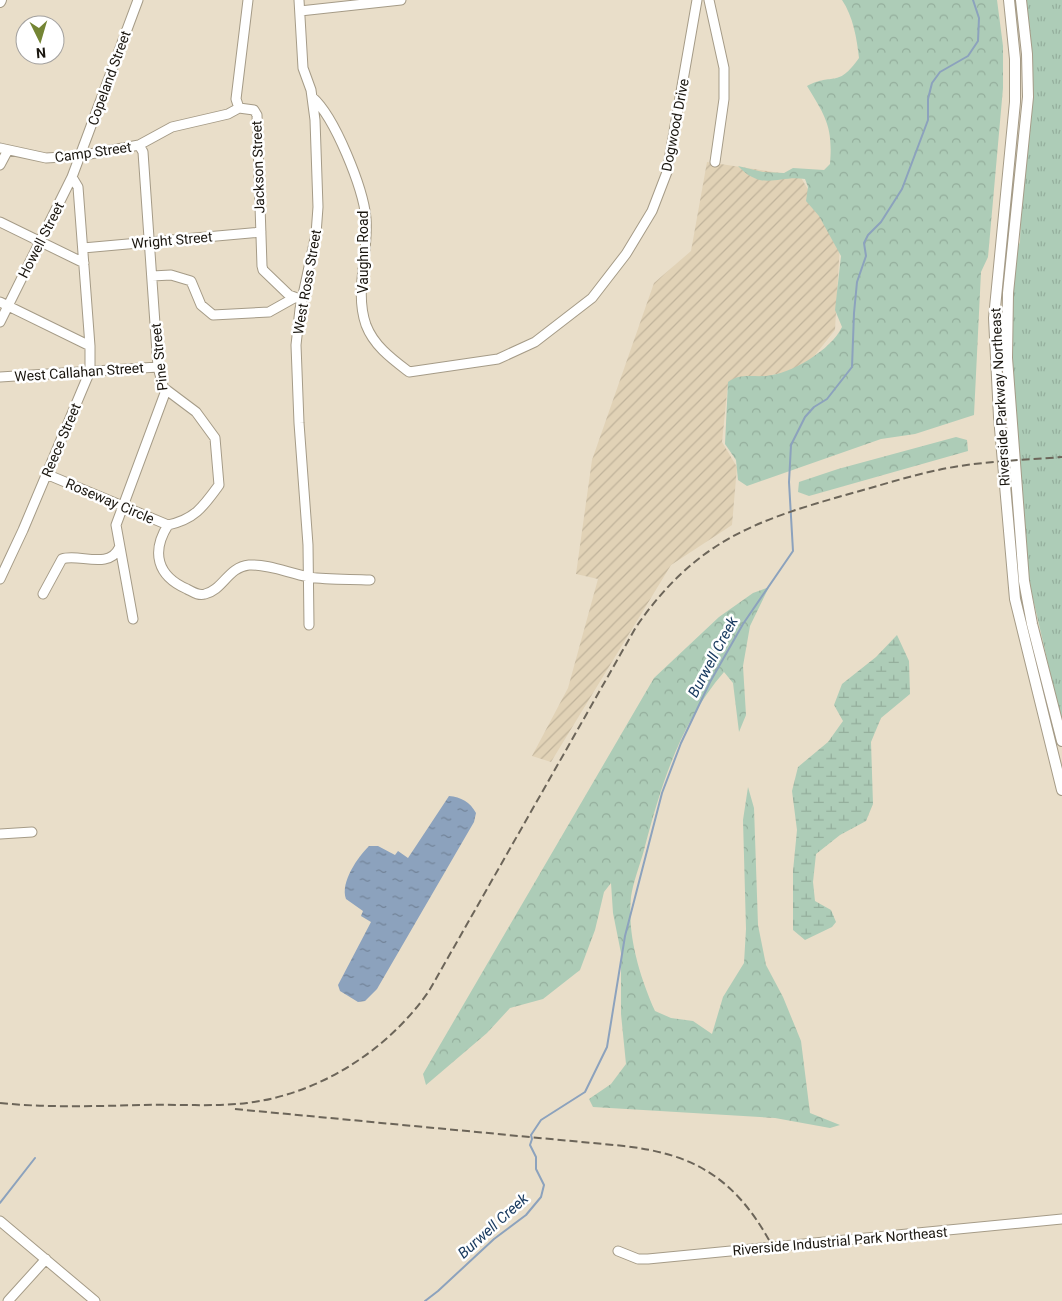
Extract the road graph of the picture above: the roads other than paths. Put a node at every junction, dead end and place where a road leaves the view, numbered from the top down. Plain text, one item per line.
1 (138, 0) edge
2 (248, 0) edge
3 (299, 0) edge
4 (401, 0) edge
5 (697, 0) edge
6 (708, 0) edge
7 (1009, 0) edge
8 (1021, 0) edge
9 (300, 10) junction
10 (312, 97) junction
11 (239, 108) junction
12 (139, 145) junction
13 (4, 149) edge
14 (79, 156) junction
15 (715, 162) dead end
16 (0, 165) edge
17 (72, 177) junction
18 (0, 222) edge
19 (261, 232) junction
20 (40, 242) junction
21 (149, 242) junction
22 (83, 248) junction
23 (84, 264) junction
24 (152, 276) junction
25 (298, 299) junction
26 (4, 304) edge
27 (0, 322) edge
28 (90, 346) junction
29 (158, 367) junction
30 (90, 371) junction
31 (409, 372) joint
32 (0, 377) edge
33 (164, 388) junction
34 (46, 474) junction
35 (122, 506) junction
36 (168, 525) junction
37 (119, 548) junction
38 (309, 577) junction
39 (0, 579) edge
40 (370, 580) dead end
41 (43, 594) dead end
42 (133, 619) dead end
43 (309, 625) dead end
44 (1062, 741) edge
45 (1062, 790) edge
46 (32, 832) dead end
47 (0, 834) edge
48 (1062, 1219) edge
49 (0, 1220) edge
50 (618, 1252) dead end
51 (46, 1259) junction
52 (8, 1301) edge
53 (95, 1301) edge

1 - 14 street, Copeland Street
2 - 11 street, Jackson Street
3 - 9 street, West Ross Street
4 - 9 street
5 - 31 street, Dogwood Drive
6 - 15 street
7 - 45 main road, Riverside Parkway Northeast
8 - 44 main road, Riverside Parkway Northeast
9 - 10 street, West Ross Street
10 - 25 street, West Ross Street
10 - 31 street, Vaughn Road
11 - 12 street, Camp Street
11 - 19 street, Jackson Street
12 - 14 street, Camp Street
12 - 21 street, Pine Street
13 - 14 street, Camp Street
13 - 16 street
14 - 17 street, Howell Street
17 - 20 street, Howell Street
17 - 22 street, Reece Street
18 - 20 street
19 - 21 street, Wright Street
19 - 25 street, Jackson Street
20 - 23 street
20 - 26 street, Howell Street
21 - 22 street, Wright Street
21 - 24 street, Pine Street
22 - 23 street, Reece Street
23 - 28 street, Reece Street
24 - 25 street
24 - 29 street, Pine Street
25 - 38 street, West Ross Street
26 - 27 street, Howell Street
26 - 28 street
28 - 30 street, Reece Street
29 - 30 street, West Callahan Street
29 - 33 street, Pine Street
30 - 32 street, West Callahan Street
30 - 34 street, Reece Street
33 - 35 street, Pine Street
33 - 36 street, Roseway Circle
34 - 35 street, Roseway Circle
34 - 39 street, Reece Street
35 - 36 street, Roseway Circle
35 - 37 street, Pine Street
36 - 38 street
37 - 41 street
37 - 42 street, Pine Street
38 - 40 street
38 - 43 street, West Ross Street
46 - 47 street
48 - 50 street, Riverside Industrial Park Northeast
49 - 51 street
51 - 52 street
51 - 53 street

